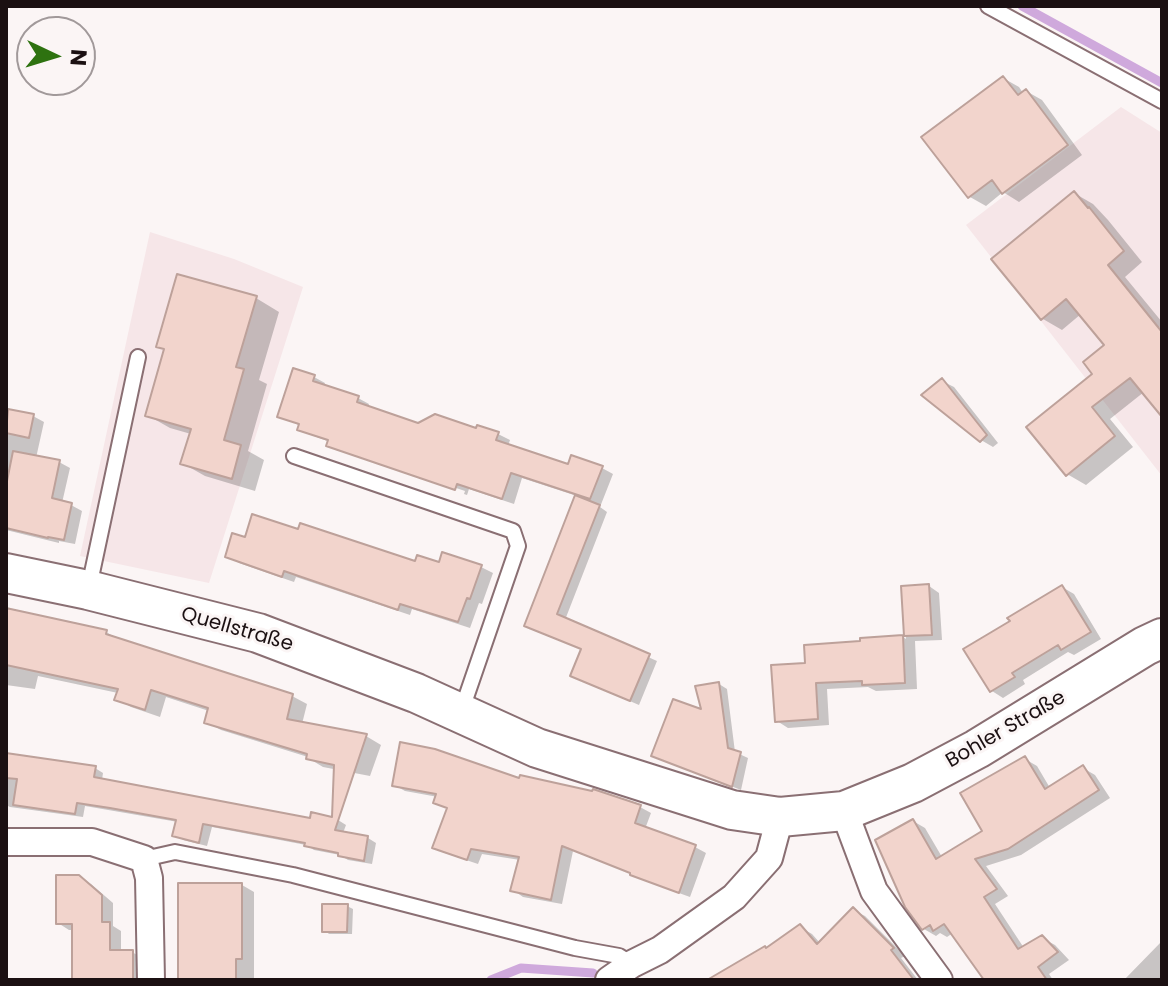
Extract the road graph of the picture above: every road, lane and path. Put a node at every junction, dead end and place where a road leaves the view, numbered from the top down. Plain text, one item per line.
1 (988, 6) edge
2 (1162, 101) edge
3 (138, 357) dead end
4 (294, 456) dead end
5 (6, 573) edge
6 (88, 590) junction
7 (1162, 638) edge
8 (460, 713) junction
9 (844, 811) junction
10 (780, 817) junction
11 (6, 842) edge
12 (144, 859) junction
13 (632, 964) junction
14 (151, 980) edge
15 (609, 980) edge
16 (939, 980) edge

1 - 2 lane
3 - 6 lane
4 - 8 lane
5 - 6 main road, Quellstraße
6 - 8 main road, Quellstraße
7 - 9 main road, Bohler Straße
8 - 10 main road, Quellstraße
9 - 10 main road, Quellstraße
9 - 16 street
10 - 13 street
11 - 12 street
12 - 13 lane
12 - 14 street
13 - 15 street

